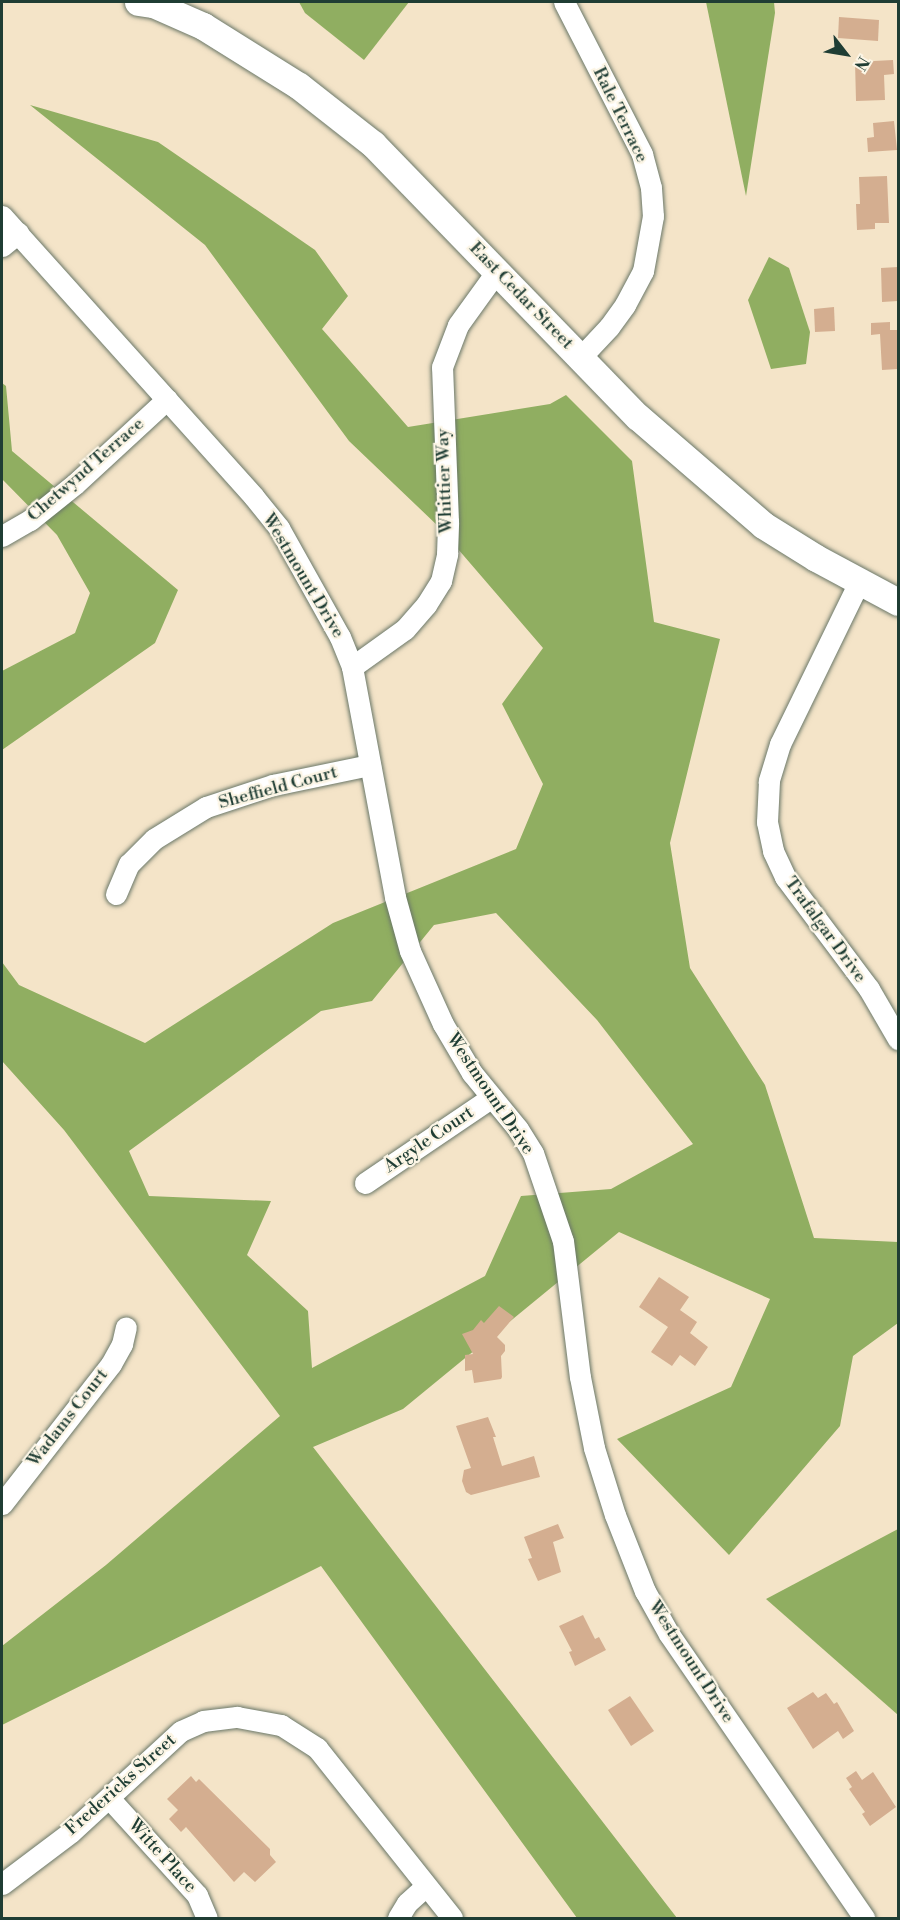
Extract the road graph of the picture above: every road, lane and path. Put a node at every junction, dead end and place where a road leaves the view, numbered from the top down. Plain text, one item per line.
1 (138, 2) edge
2 (564, 2) edge
3 (2, 216) edge
4 (10, 240) edge
5 (497, 271) junction
6 (580, 358) junction
7 (167, 399) junction
8 (2, 536) edge
9 (859, 582) junction
10 (898, 603) edge
11 (352, 667) junction
12 (370, 765) junction
13 (116, 894) dead end
14 (898, 1039) edge
15 (492, 1097) junction
16 (365, 1183) dead end
17 (126, 1328) dead end
18 (2, 1504) edge
19 (109, 1798) junction
20 (2, 1884) edge
21 (426, 1886) junction
22 (207, 1918) edge
23 (398, 1918) edge
24 (452, 1918) edge
25 (864, 1918) edge

1 - 5 main road, East Cedar Street
2 - 6 street, Rale Terrace
3 - 4 street, Westmount Drive
4 - 7 street, Westmount Drive
5 - 6 main road, East Cedar Street
5 - 11 street, Whittier Way
6 - 9 main road, East Cedar Street
7 - 8 street, Chetwynd Terrace
7 - 11 street, Westmount Drive
9 - 10 main road, East Cedar Street
9 - 14 street, Trafalgar Drive
11 - 12 street, Westmount Drive
12 - 13 street, Sheffield Court
12 - 15 street, Westmount Drive
15 - 16 street, Argyle Court
15 - 25 street, Westmount Drive
17 - 18 street, Wadams Court
19 - 20 street, Fredericks Street
19 - 21 street, Fredericks Street
19 - 22 street, Witte Place
21 - 23 street
21 - 24 street, Fredericks Street

